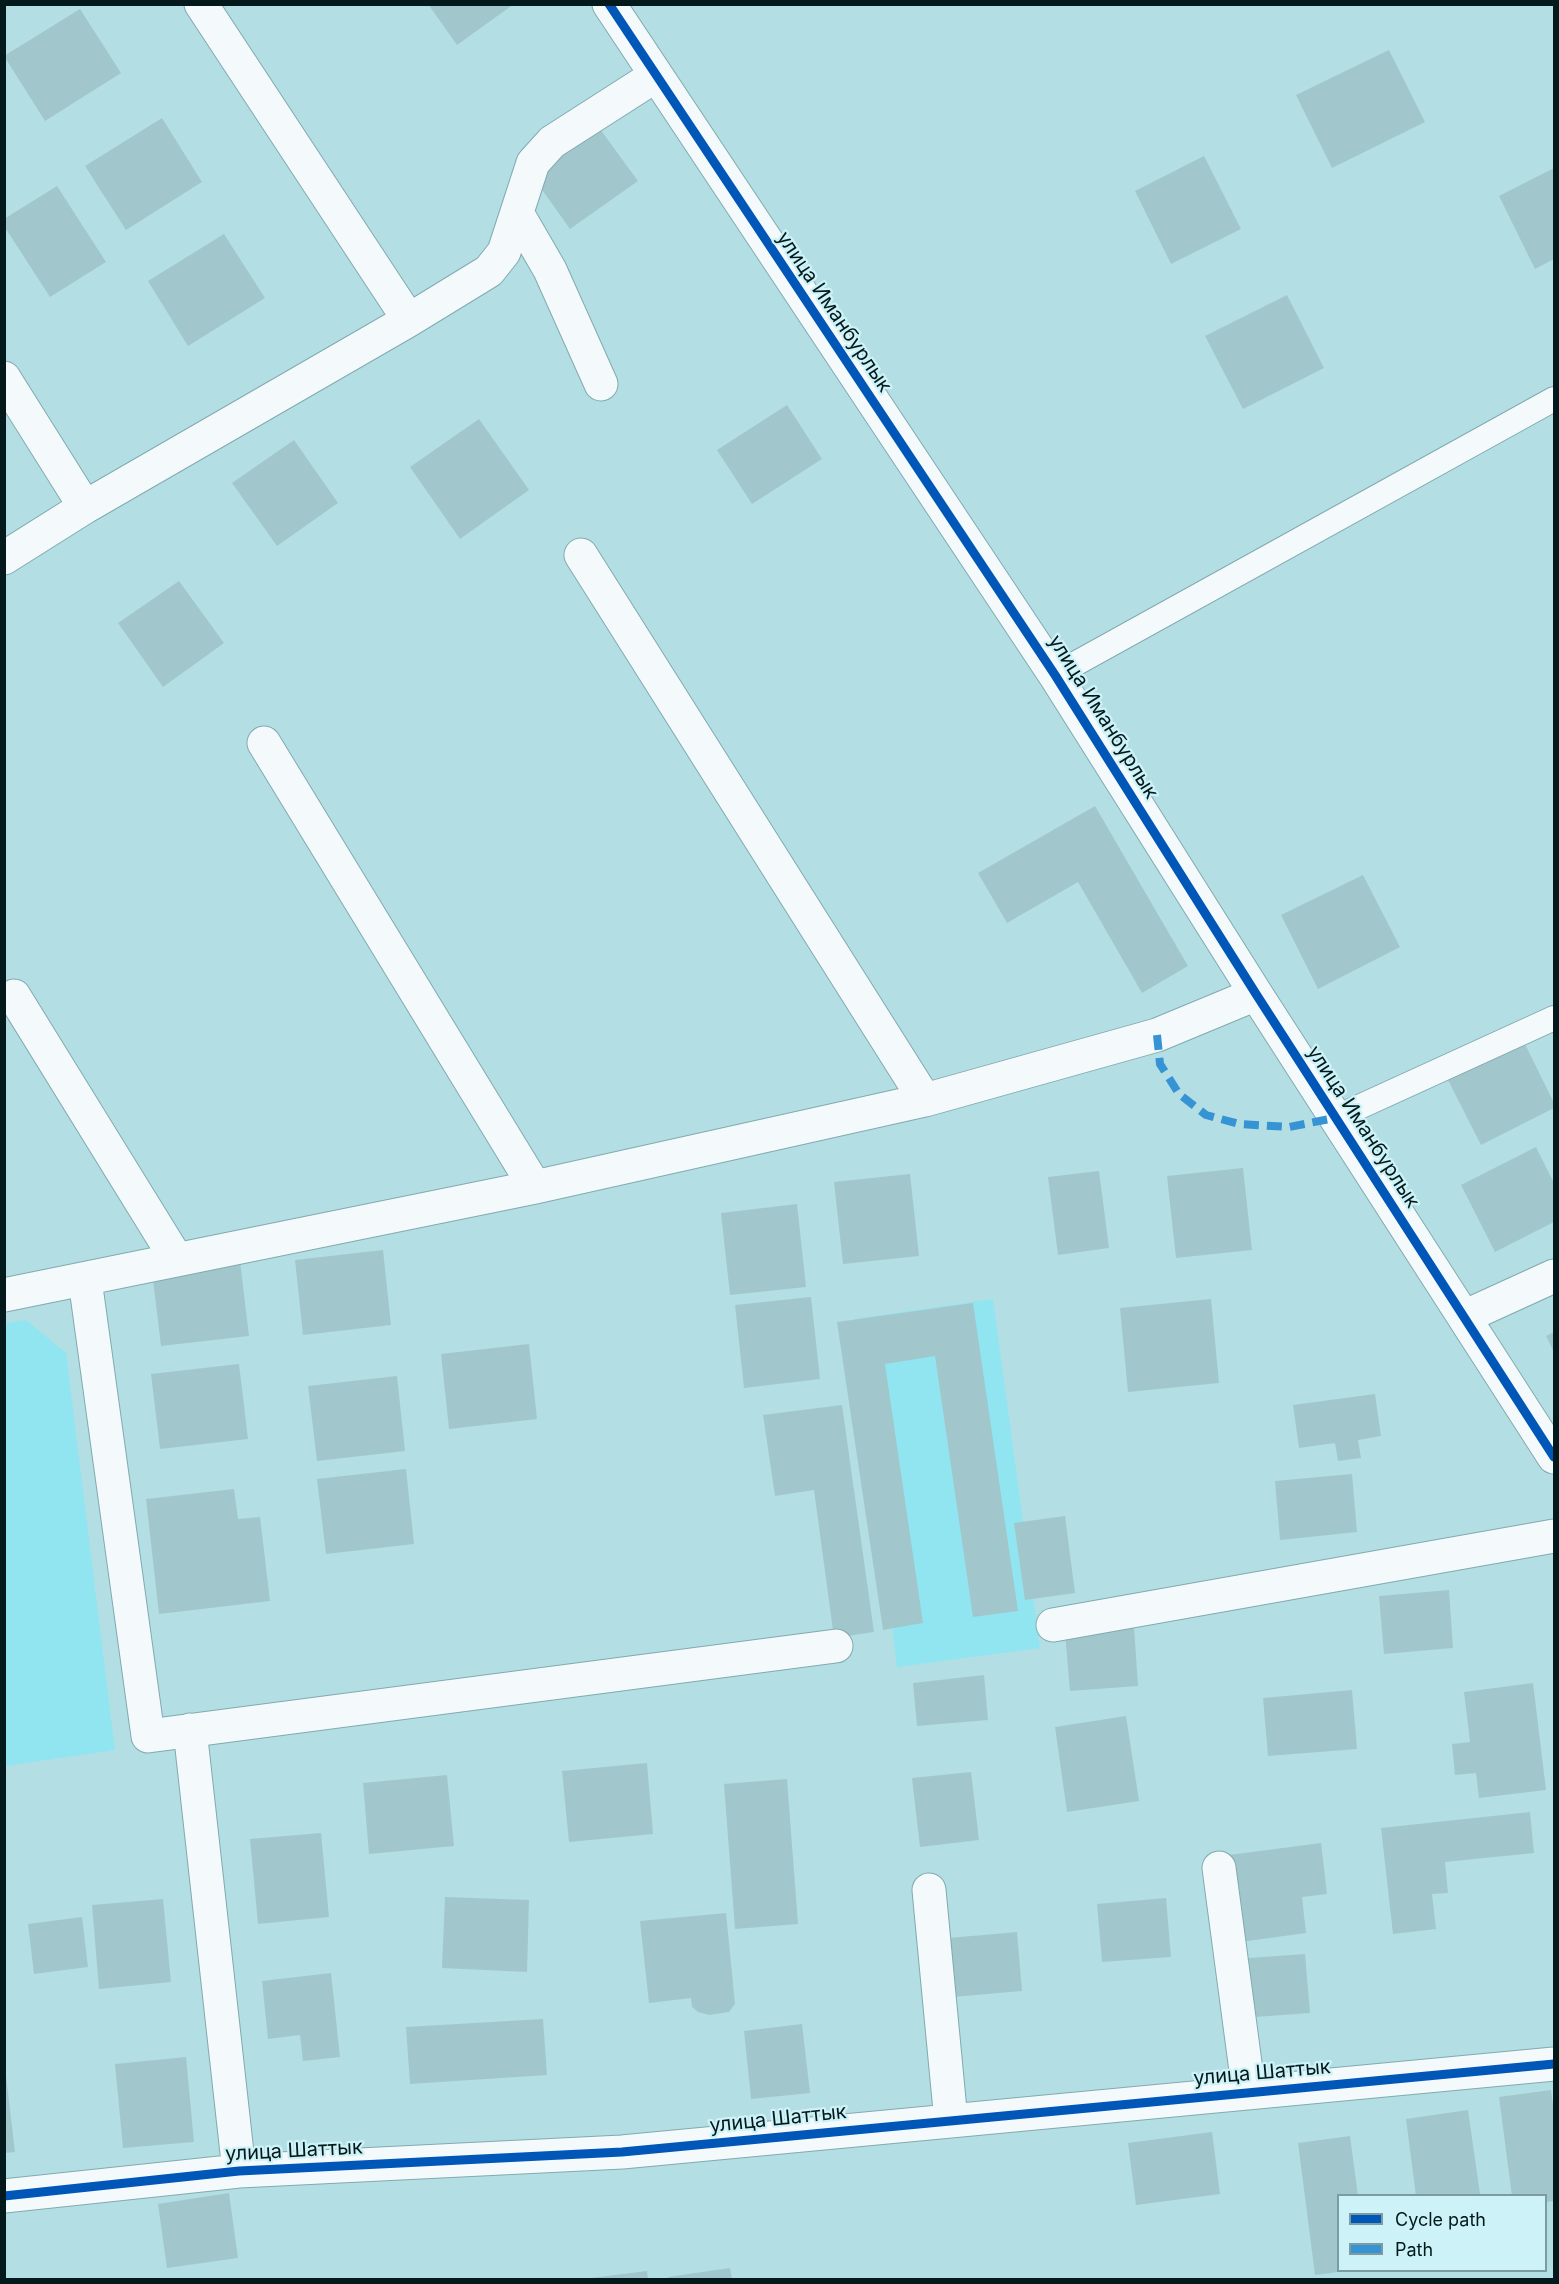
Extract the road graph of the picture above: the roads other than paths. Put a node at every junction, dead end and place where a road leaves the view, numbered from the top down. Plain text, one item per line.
1 (201, 4) edge
2 (609, 4) edge
3 (655, 76) junction
4 (517, 213) junction
5 (409, 320) junction
6 (4, 378) edge
7 (601, 384) dead end
8 (1554, 399) edge
9 (85, 507) junction
10 (581, 555) dead end
11 (4, 558) edge
12 (1055, 675) junction
13 (264, 743) dead end
14 (1256, 994) junction
15 (14, 996) dead end
16 (1554, 1018) edge
17 (925, 1101) junction
18 (1335, 1118) junction
19 (534, 1187) junction
20 (177, 1260) junction
21 (1554, 1276) edge
22 (85, 1280) junction
23 (4, 1295) edge
24 (1464, 1317) junction
25 (1554, 1457) edge
26 (1554, 1536) edge
27 (1053, 1625) dead end
28 (836, 1646) dead end
29 (190, 1730) junction
30 (1219, 1868) dead end
31 (929, 1890) dead end
32 (1554, 2064) edge
33 (1249, 2093) junction
34 (951, 2121) junction
35 (239, 2171) junction
36 (4, 2196) edge

1 - 5 street
2 - 3 street, улица Иманбурлык
3 - 4 street
3 - 12 street, улица Иманбурлык
4 - 5 street
4 - 7 street
5 - 9 street
6 - 9 street
8 - 12 lane
9 - 11 street
10 - 17 street
12 - 14 street, улица Иманбурлык
13 - 19 street
14 - 17 street
14 - 18 street, улица Иманбурлык
15 - 20 street
16 - 18 lane
17 - 19 street
18 - 24 street, улица Иманбурлык
19 - 20 street
20 - 22 street
21 - 24 street
22 - 23 street
22 - 29 street
24 - 25 street, улица Иманбурлык
26 - 27 street
28 - 29 street
29 - 35 street
30 - 33 street
31 - 34 street
32 - 33 street, улица Шаттык
33 - 34 street, улица Шаттык
34 - 35 street, улица Шаттык
35 - 36 street, улица Шаттык

